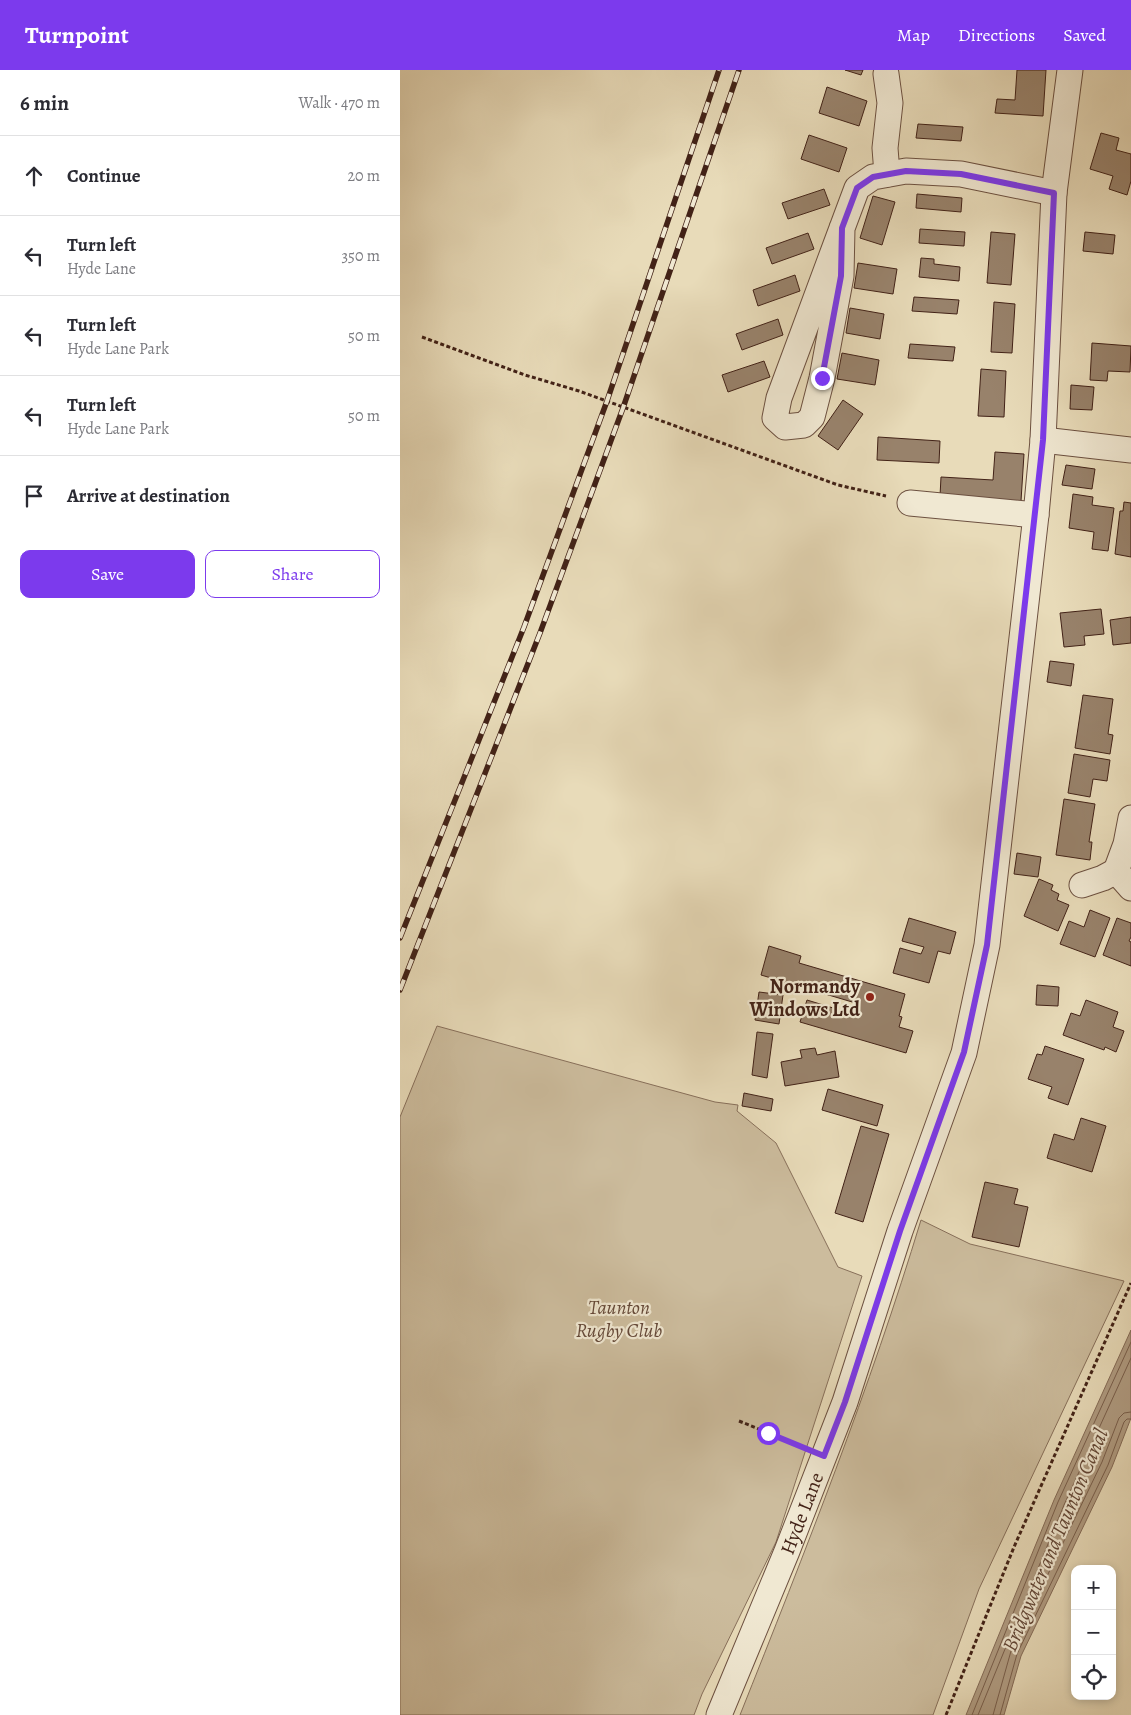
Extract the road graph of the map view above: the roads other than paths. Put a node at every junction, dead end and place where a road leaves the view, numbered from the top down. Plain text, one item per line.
1 (1070, 70) edge
2 (886, 74) dead end
3 (887, 174) junction
4 (1054, 193) junction
5 (842, 228) junction
6 (1043, 440) junction
7 (1131, 450) edge
8 (910, 503) road end
9 (1036, 515) junction
10 (1131, 818) edge
11 (1124, 879) edge
12 (1082, 885) dead end
13 (719, 1715) edge

1 - 4 street, Hyde Lane
2 - 3 street
3 - 4 street
3 - 5 street
4 - 6 street, Hyde Lane
5 - 5 street
6 - 7 street
6 - 9 street, Hyde Lane
8 - 9 street
9 - 13 street, Hyde Lane
10 - 11 street
11 - 12 street

